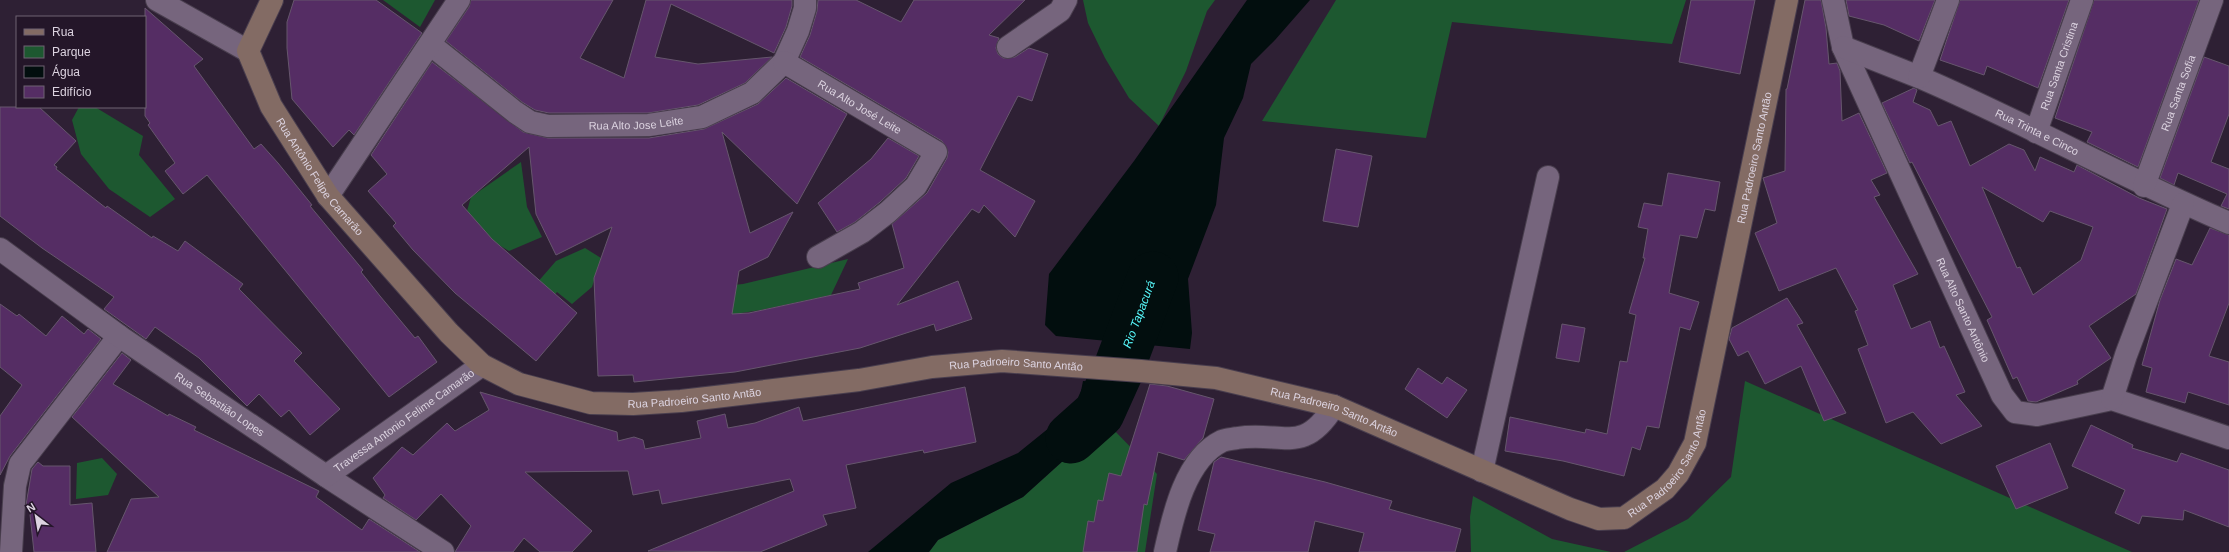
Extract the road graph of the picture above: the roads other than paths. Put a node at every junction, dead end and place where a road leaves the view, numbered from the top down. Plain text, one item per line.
1 (157, 0) edge
2 (272, 0) edge
3 (459, 0) edge
4 (805, 0) edge
5 (1066, 0) edge
6 (1787, 0) edge
7 (1833, 0) edge
8 (1948, 0) edge
9 (2082, 0) edge
10 (2212, 0) edge
11 (431, 45) junction
12 (1008, 47) dead end
13 (1843, 47) junction
14 (248, 51) junction
15 (784, 62) junction
16 (1919, 77) junction
17 (2036, 132) junction
18 (1548, 177) dead end
19 (2144, 186) junction
20 (328, 196) junction
21 (2183, 204) junction
22 (2229, 223) edge
23 (0, 249) edge
24 (818, 257) dead end
25 (119, 336) junction
26 (482, 365) junction
27 (2112, 399) junction
28 (1334, 406) junction
29 (2229, 438) edge
30 (1482, 471) junction
31 (326, 476) junction
32 (11, 552) edge
33 (443, 552) edge
34 (1165, 552) edge

1 - 14 street
2 - 14 main road
3 - 11 street
4 - 15 street, Rua Alto Jose Leite
5 - 12 street
6 - 30 main road, Rua Padroeiro Santo Antão
7 - 13 street, Rua Alto Santo Antônio
8 - 16 street
9 - 17 street, Rua Santa Cristina
10 - 19 street, Rua Santa Sofia
11 - 15 street, Rua Alto Jose Leite
11 - 20 street
13 - 16 street, Rua Trinta e Cinco
13 - 27 street, Rua Alto Santo Antônio
14 - 20 main road, Rua Antônio Felipe Camarão
15 - 24 street, Rua Alto José Leite
16 - 17 street, Rua Trinta e Cinco
17 - 19 street, Rua Trinta e Cinco
18 - 30 street
19 - 21 street, Rua Trinta e Cinco
20 - 26 main road, Rua Antônio Felipe Camarão
21 - 22 street, Rua Trinta e Cinco
21 - 27 street
23 - 25 street, Rua Sebastião Lopes
25 - 31 street, Rua Sebastião Lopes
25 - 32 street
26 - 28 main road, Rua Padroeiro Santo Antão
26 - 31 street, Travessa Antonio Felime Camarão
27 - 29 street
28 - 30 main road, Rua Padroeiro Santo Antão
28 - 34 street
31 - 33 street, Rua Sebastião Lopes

